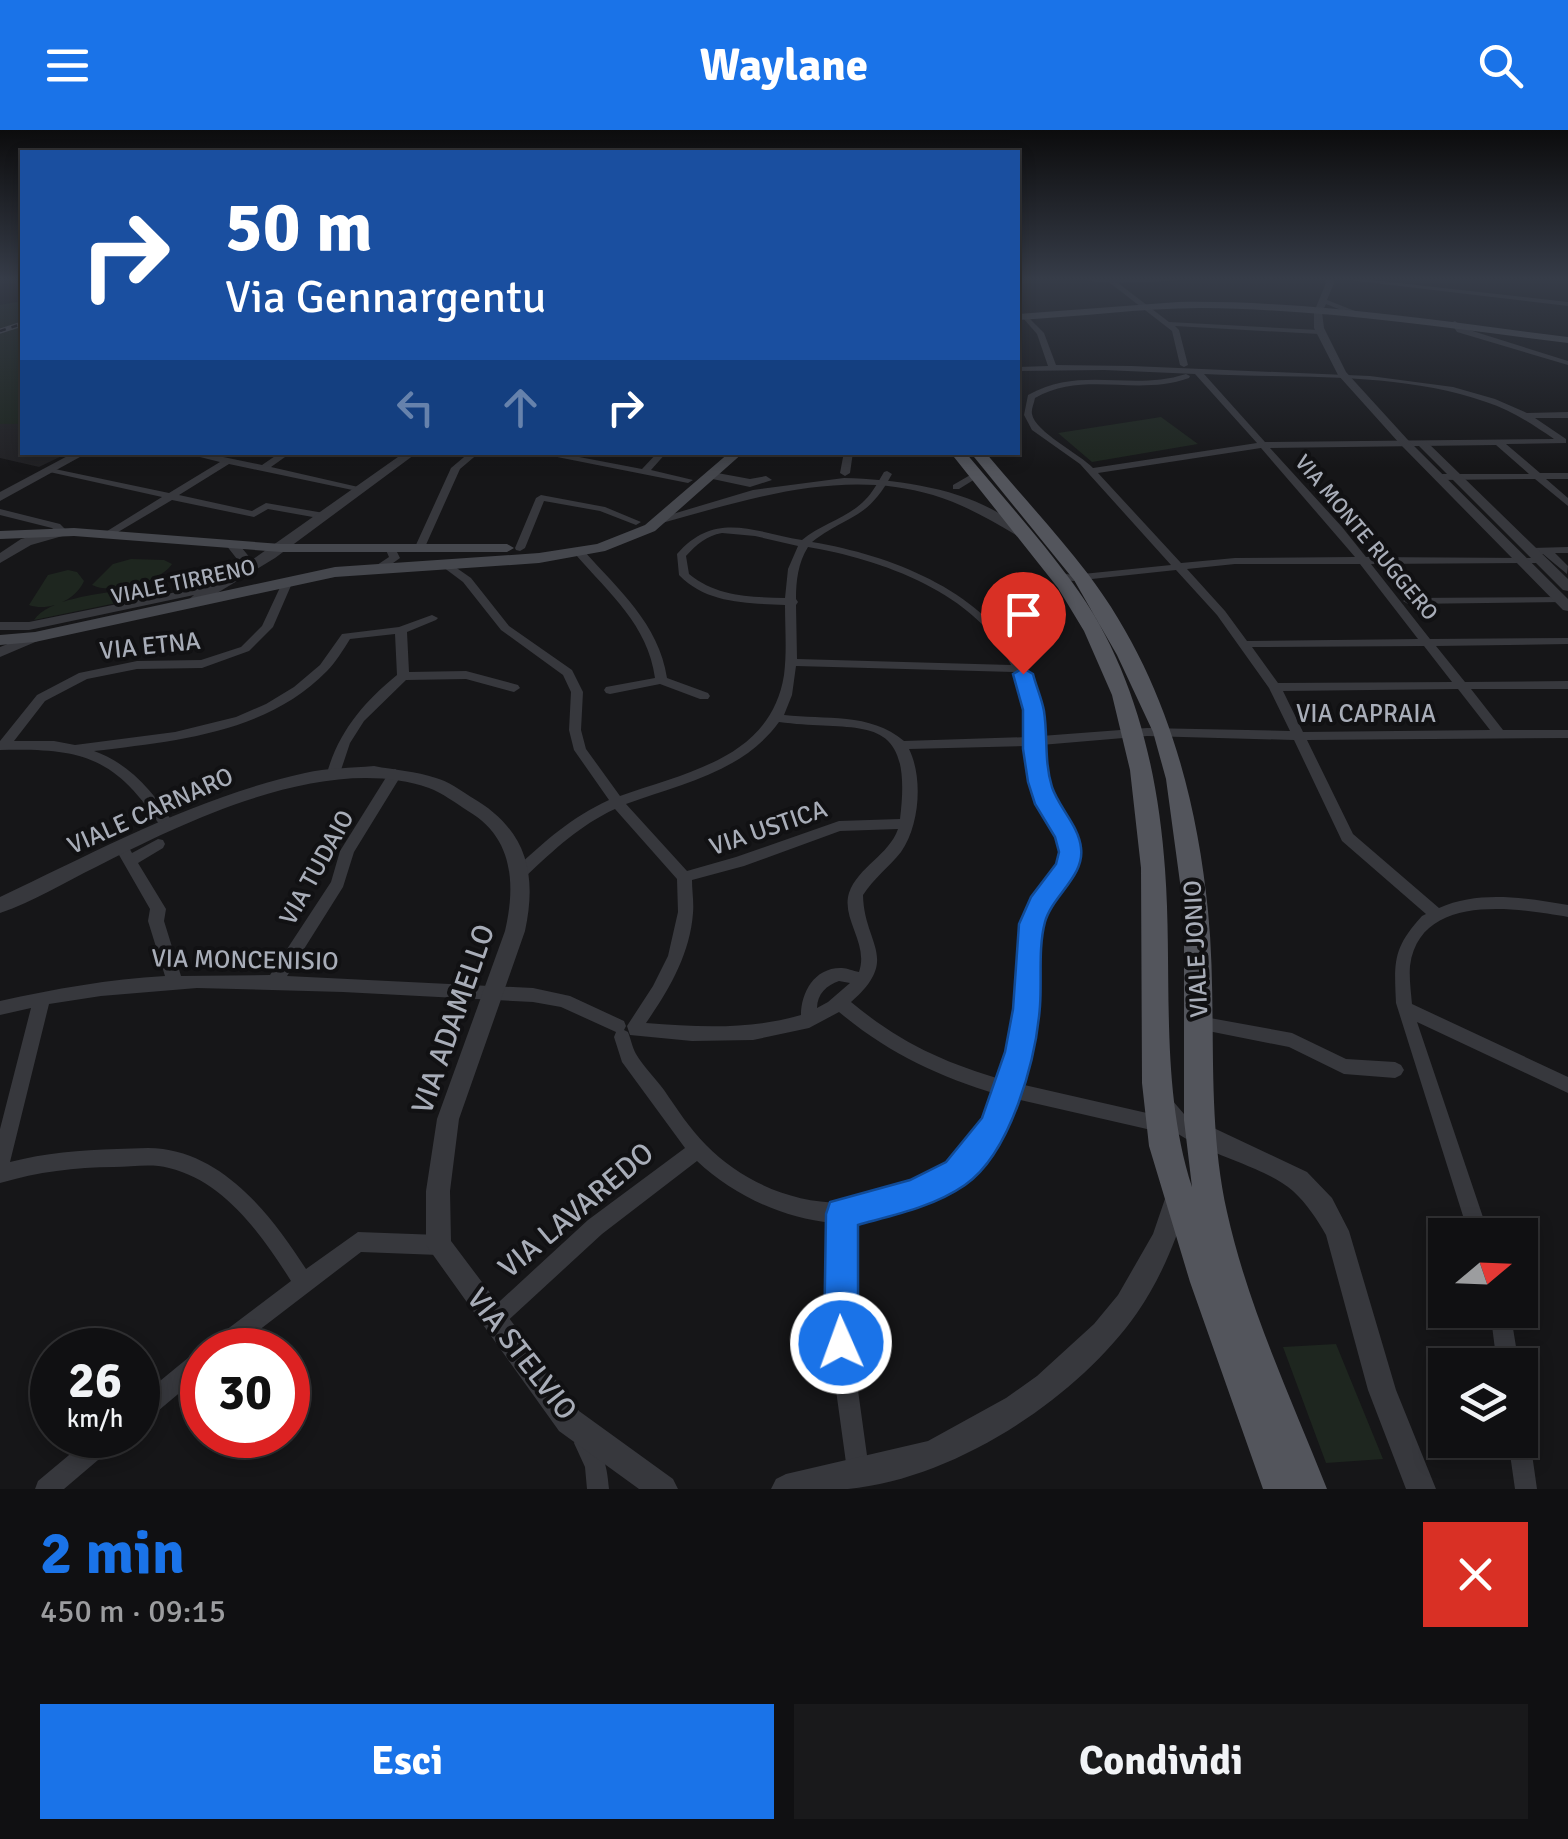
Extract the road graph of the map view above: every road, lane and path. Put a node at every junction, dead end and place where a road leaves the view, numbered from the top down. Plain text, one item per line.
1 (1043, 341) edge
2 (1179, 341) edge
3 (1325, 341) edge
4 (1335, 341) edge
5 (1505, 341) edge
6 (1568, 362) edge
7 (1051, 365) junction
8 (1020, 366) edge
9 (1184, 370) junction
10 (1345, 376) junction
11 (1524, 415) junction
12 (1568, 415) edge
13 (1566, 440) edge
14 (1497, 441) junction
15 (1404, 442) junction
16 (1420, 442) junction
17 (1262, 445) junction
18 (79, 455) edge
19 (208, 455) edge
20 (284, 455) edge
21 (409, 455) edge
22 (472, 455) edge
23 (552, 455) edge
24 (660, 455) edge
25 (717, 455) edge
26 (735, 455) edge
27 (848, 455) edge
28 (958, 455) edge
29 (980, 455) edge
30 (228, 461) junction
31 (264, 468) junction
32 (50, 471) junction
33 (1090, 471) junction
34 (644, 472) junction
35 (844, 473) junction
36 (975, 476) junction
37 (1438, 476) junction
38 (1537, 476) junction
39 (1568, 476) edge
40 (1456, 477) junction
41 (885, 478) junction
42 (708, 479) junction
43 (688, 480) junction
44 (956, 487) junction
45 (362, 489) junction
46 (748, 489) junction
47 (2, 495) edge
48 (169, 497) junction
49 (996, 502) junction
50 (1568, 503) edge
51 (662, 511) junction
52 (0, 512) edge
53 (324, 516) junction
54 (636, 522) junction
55 (1041, 526) junction
56 (63, 532) junction
57 (1020, 532) junction
58 (108, 534) junction
59 (0, 535) edge
60 (232, 544) junction
61 (806, 544) junction
62 (281, 548) junction
63 (390, 548) junction
64 (423, 548) junction
65 (520, 548) junction
66 (1568, 550) edge
67 (580, 553) junction
68 (1535, 555) junction
69 (0, 559) edge
70 (1364, 560) junction
71 (444, 564) junction
72 (1048, 564) junction
73 (411, 566) junction
74 (1178, 566) junction
75 (378, 569) junction
76 (1563, 571) edge
77 (1082, 578) junction
78 (230, 580) junction
79 (288, 581) junction
80 (1566, 598) edge
81 (194, 601) junction
82 (1408, 601) dead end
83 (793, 602) junction
84 (432, 618) dead end
85 (0, 626) edge
86 (400, 630) junction
87 (346, 636) joint
88 (35, 637) junction
89 (0, 640) edge
90 (1568, 641) edge
91 (1429, 642) junction
92 (1245, 644) junction
93 (0, 652) edge
94 (792, 662) junction
95 (1020, 669) junction
96 (403, 676) junction
97 (661, 680) junction
98 (1568, 684) edge
99 (1461, 685) junction
100 (1275, 687) junction
101 (514, 688) dead end
102 (610, 690) dead end
103 (704, 696) dead end
104 (776, 718) junction
105 (1133, 732) junction
106 (1164, 732) junction
107 (1500, 734) junction
108 (1568, 734) edge
109 (1302, 736) junction
110 (1034, 741) junction
111 (901, 745) junction
112 (2, 746) edge
113 (76, 750) junction
114 (334, 773) junction
115 (396, 774) junction
116 (618, 802) junction
117 (906, 824) junction
118 (168, 826) junction
119 (158, 844) dead end
120 (126, 855) junction
121 (521, 872) junction
122 (683, 877) junction
123 (0, 906) edge
124 (1568, 911) edge
125 (1435, 913) junction
126 (174, 980) junction
127 (276, 980) junction
128 (863, 980) junction
129 (492, 993) junction
130 (42, 998) junction
131 (841, 1004) junction
132 (0, 1008) edge
133 (1406, 1010) junction
134 (810, 1021) junction
135 (1199, 1023) junction
136 (628, 1029) junction
137 (1395, 1070) dead end
138 (1156, 1083) junction
139 (1568, 1085) edge
140 (1009, 1089) junction
141 (1160, 1124) junction
142 (1199, 1130) junction
143 (698, 1149) junction
144 (1244, 1154) junction
145 (0, 1165) edge
146 (0, 1174) edge
147 (1178, 1193) junction
148 (842, 1214) junction
149 (1473, 1218) edge
150 (438, 1245) junction
151 (1228, 1276) junction
152 (304, 1283) junction
153 (494, 1320) junction
154 (245, 1328) edge
155 (180, 1379) edge
156 (160, 1395) edge
157 (570, 1421) junction
158 (83, 1458) edge
159 (1522, 1458) edge
160 (858, 1470) junction
161 (46, 1489) edge
162 (598, 1489) edge
163 (663, 1489) edge
164 (786, 1489) edge
165 (1282, 1489) edge
166 (1308, 1489) edge
167 (1420, 1489) edge
168 (1526, 1489) edge

1 - 7 street
2 - 9 street
3 - 10 street
4 - 10 street
5 - 6 street
7 - 8 street
7 - 9 street
9 - 10 street
9 - 10 street
9 - 17 street, VIA MONTE RUGGERO
9 - 33 street
10 - 11 street
10 - 15 street
10 - 16 street
11 - 12 street
11 - 13 street
13 - 14 street
14 - 16 street
14 - 38 street
15 - 16 street
15 - 17 street
15 - 37 street
16 - 40 street
17 - 33 street
17 - 70 street, VIA MONTE RUGGERO
18 - 32 street
19 - 30 street
20 - 31 street
21 - 45 street
22 - 64 street
23 - 34 street
24 - 34 street
25 - 43 main road
26 - 42 main road
27 - 35 street
28 - 36 main road, VIALE JONIO
29 - 55 main road, VIALE JONIO
30 - 31 street
30 - 48 street
31 - 45 street
32 - 47 street
32 - 48 street
33 - 74 street
34 - 43 street
35 - 41 street
35 - 46 street
36 - 44 street
36 - 49 main road, VIALE JONIO
37 - 40 street
37 - 68 street
38 - 39 street
38 - 40 street
38 - 50 street
40 - 68 street
41 - 44 street
41 - 46 street
41 - 57 street
41 - 61 street
42 - 43 street
42 - 46 street
42 - 51 main road
43 - 51 main road
44 - 49 street
45 - 53 street
46 - 51 street
48 - 53 street
48 - 58 street
49 - 55 street
49 - 57 main road, VIALE JONIO
51 - 54 main road, VIALE TIRRENO
51 - 67 main road, VIALE TIRRENO
52 - 56 street
53 - 62 street
54 - 65 main road, VIALE TIRRENO
54 - 65 street
55 - 77 main road, VIALE JONIO
56 - 58 main road, VIALE TIRRENO
56 - 59 main road, VIALE TIRRENO
56 - 69 street
57 - 72 main road, VIALE JONIO
58 - 60 main road, VIALE TIRRENO
60 - 62 main road, VIALE TIRRENO
60 - 78 street
61 - 83 street
61 - 83 street
61 - 95 street
62 - 63 main road, VIALE TIRRENO
62 - 78 street
63 - 64 main road, VIALE TIRRENO
63 - 75 street
64 - 65 main road, VIALE TIRRENO
64 - 73 street
66 - 68 street
67 - 71 main road, VIALE TIRRENO
67 - 97 street
68 - 70 street
68 - 76 street
68 - 80 street
70 - 74 street
70 - 91 street, VIA MONTE RUGGERO
71 - 73 main road, VIALE TIRRENO
71 - 116 street
72 - 77 street
72 - 105 main road, VIALE JONIO
73 - 75 main road, VIALE TIRRENO
74 - 77 street
74 - 92 street
75 - 79 main road, VIALE TIRRENO
76 - 80 street
77 - 106 main road, VIALE JONIO
78 - 81 street
78 - 85 street, VIALE TIRRENO
79 - 81 main road, VIALE TIRRENO
79 - 112 street, VIA ETNA
80 - 82 street
81 - 88 main road, VIALE TIRRENO
83 - 94 street
84 - 86 street
86 - 87 street
86 - 96 street
87 - 113 street
88 - 89 main road
88 - 93 street, VIALE TIRRENO
90 - 91 street
91 - 92 street
91 - 99 street, VIA MONTE RUGGERO
92 - 100 street
94 - 95 street
94 - 104 street
95 - 110 street
96 - 101 street
96 - 114 street
97 - 102 street
97 - 103 street
98 - 99 street
99 - 100 street
99 - 107 street, VIA MONTE RUGGERO
100 - 109 street
104 - 111 street
104 - 116 street
105 - 106 street, VIA CAPRAIA
105 - 110 street, VIA CAPRAIA
105 - 138 main road, VIALE JONIO
106 - 109 street, VIA CAPRAIA
106 - 135 main road, VIALE JONIO
107 - 108 street, VIA CAPRAIA
107 - 109 street, VIA CAPRAIA
109 - 125 street
110 - 111 street, VIA CAPRAIA
110 - 140 street
111 - 117 street
112 - 113 street
113 - 118 street
114 - 115 street, VIALE CARNARO
114 - 118 street, VIALE CARNARO
115 - 121 street, VIALE CARNARO
115 - 127 street, VIA TUDAIO
116 - 121 street
116 - 122 street
117 - 122 street, VIA USTICA
117 - 128 street
118 - 120 street, VIALE CARNARO
119 - 120 street
120 - 123 street, VIALE CARNARO
120 - 126 street
121 - 129 street, VIA ADAMELLO
122 - 136 street
124 - 125 street
125 - 133 street
126 - 127 street, VIA MONCENISIO
126 - 130 street, VIA MONCENISIO
127 - 129 street, VIA MONCENISIO
128 - 131 street
128 - 134 street
129 - 136 street, VIA MONCENISIO
129 - 150 street, VIA ADAMELLO
130 - 132 street, VIA MONCENISIO
130 - 145 street
131 - 134 street
131 - 140 street
133 - 139 street
133 - 149 street
134 - 136 street
135 - 137 street
135 - 142 main road, VIALE JONIO
136 - 143 street
138 - 141 main road, VIALE JONIO
138 - 142 street
140 - 141 street
140 - 148 street
141 - 147 main road, VIALE JONIO
142 - 144 street
142 - 151 main road, VIALE JONIO
143 - 148 street
143 - 153 street, VIA LAVAREDO
144 - 151 street
144 - 167 street
146 - 152 street
147 - 160 street
147 - 165 main road, VIALE JONIO
148 - 160 street
150 - 152 street
150 - 153 street, VIA STELVIO
151 - 166 main road, VIALE JONIO
152 - 154 street
153 - 157 street, VIA STELVIO
155 - 156 street
157 - 162 street
157 - 163 street, VIA STELVIO
158 - 161 street
159 - 168 street
160 - 164 street

